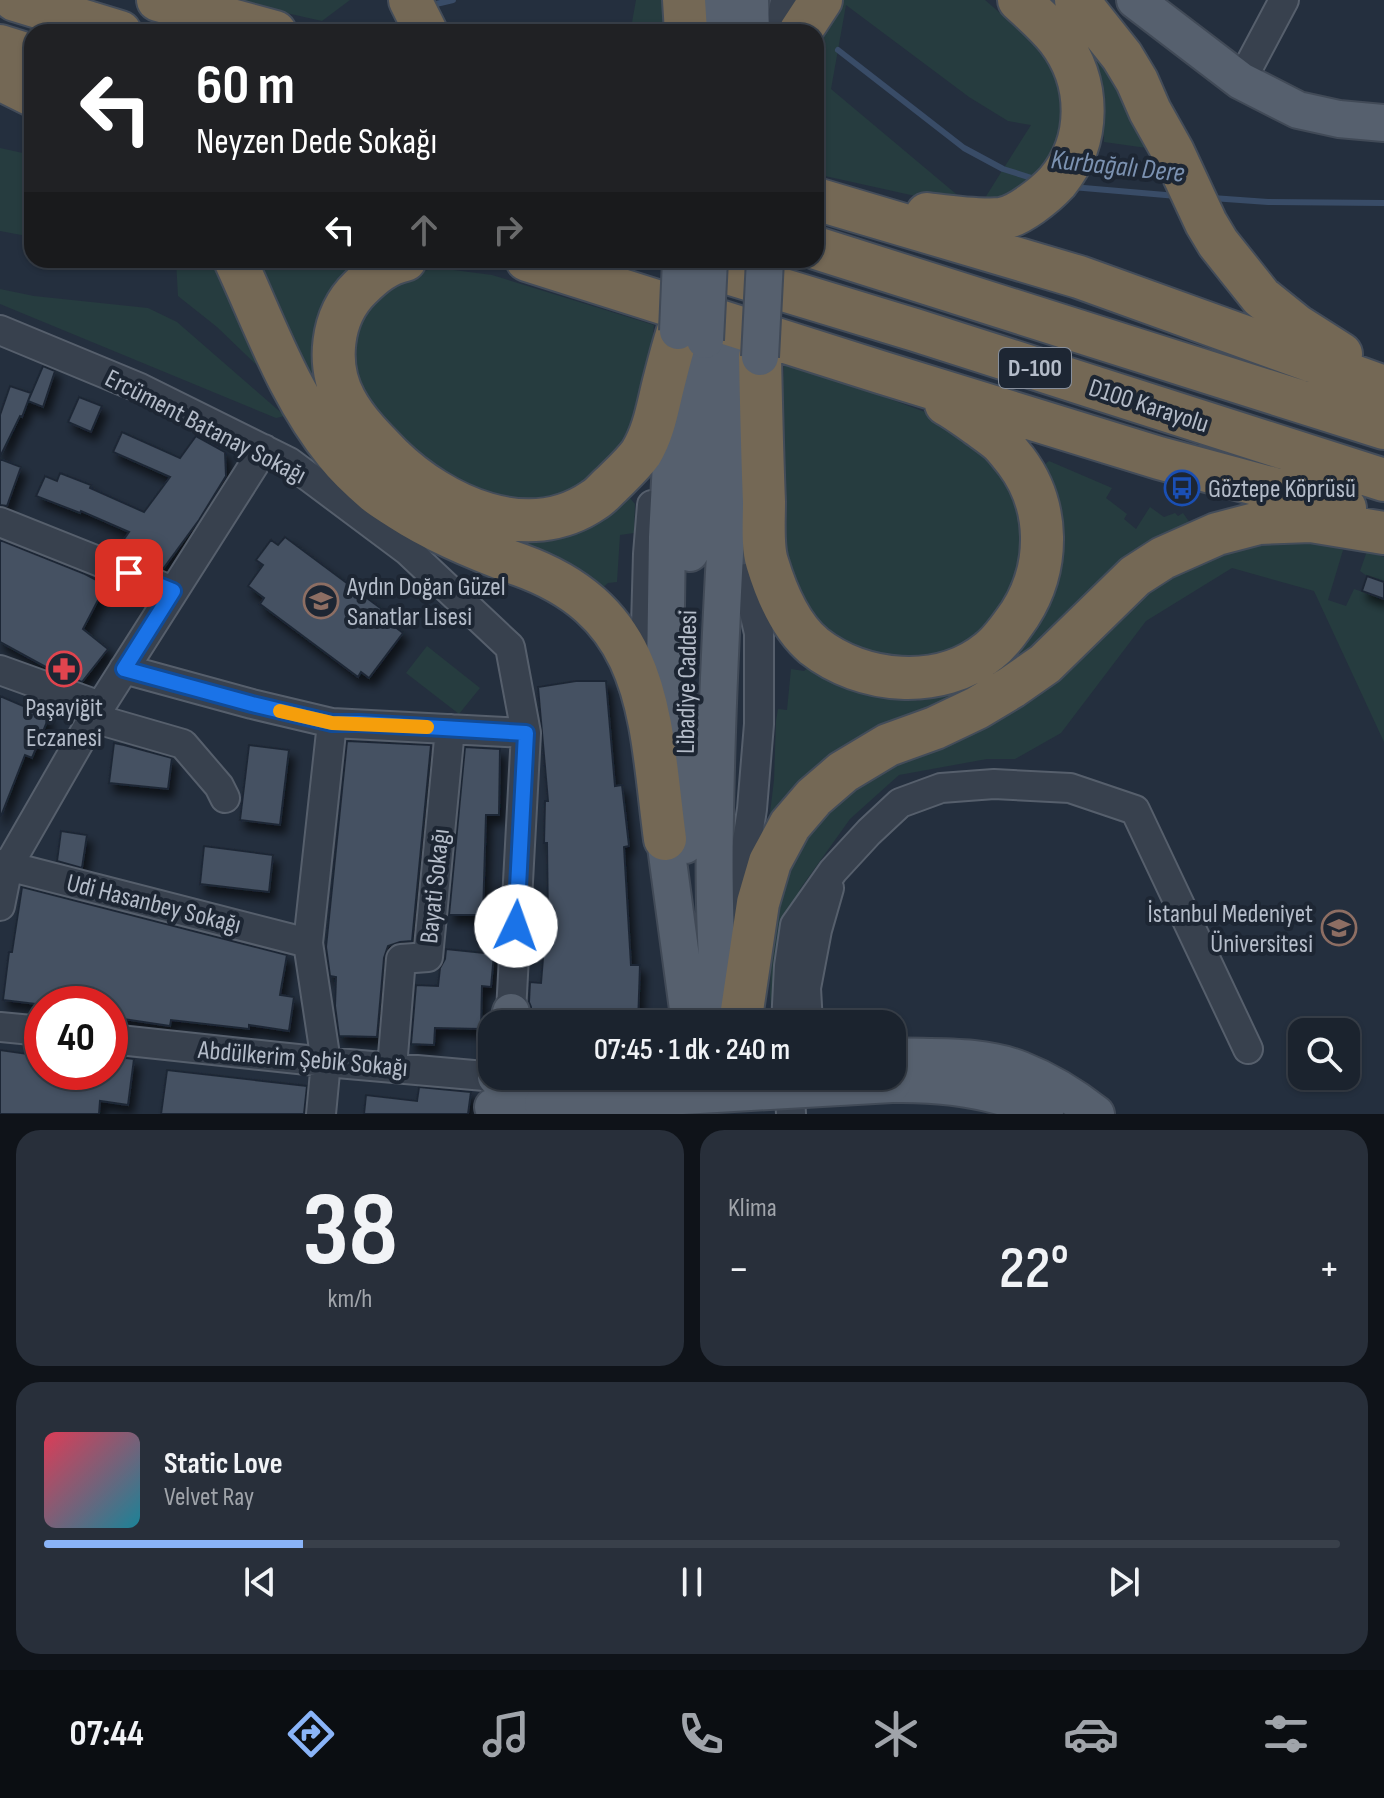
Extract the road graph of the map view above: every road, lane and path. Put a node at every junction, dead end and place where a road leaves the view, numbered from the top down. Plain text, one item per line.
1 (15, 0) edge
2 (158, 0) edge
3 (410, 0) edge
4 (684, 0) edge
5 (693, 0) edge
6 (718, 0) edge
7 (750, 0) edge
8 (774, 0) edge
9 (785, 0) edge
10 (821, 0) edge
11 (1019, 0) edge
12 (1076, 0) edge
13 (1135, 0) edge
14 (1284, 0) edge
15 (94, 24) edge
16 (246, 24) edge
17 (422, 24) edge
18 (686, 24) edge
19 (692, 24) edge
20 (717, 24) edge
21 (751, 24) edge
22 (776, 24) edge
23 (778, 24) edge
24 (805, 24) edge
25 (0, 46) edge
26 (24, 54) edge
27 (0, 62) edge
28 (24, 71) edge
29 (0, 79) edge
30 (1241, 81) junction
31 (24, 91) edge
32 (1384, 123) edge
33 (824, 200) edge
34 (824, 201) edge
35 (824, 251) edge
36 (239, 268) edge
37 (384, 268) edge
38 (551, 268) edge
39 (687, 268) edge
40 (710, 268) edge
41 (710, 268) edge
42 (738, 268) edge
43 (761, 268) edge
44 (0, 330) edge
45 (720, 344) junction
46 (880, 372) junction
47 (1384, 376) edge
48 (1384, 387) edge
49 (1384, 428) edge
50 (264, 449) junction
51 (1384, 480) edge
52 (1384, 518) edge
53 (0, 522) edge
54 (1384, 533) edge
55 (173, 591) junction
56 (124, 669) junction
57 (0, 670) edge
58 (97, 712) junction
59 (332, 723) junction
60 (450, 729) junction
61 (526, 733) junction
62 (225, 798) dead end
63 (665, 839) junction
64 (4, 865) edge
65 (833, 871) junction
66 (0, 906) edge
67 (308, 943) junction
68 (511, 1010) edge
69 (688, 1010) edge
70 (690, 1010) edge
71 (721, 1010) edge
72 (738, 1010) edge
73 (741, 1010) edge
74 (787, 1010) edge
75 (807, 1010) edge
76 (0, 1027) edge
77 (24, 1029) edge
78 (128, 1041) edge
79 (1248, 1049) dead end
80 (326, 1062) junction
81 (392, 1067) junction
82 (906, 1068) edge
83 (906, 1075) edge
84 (570, 1090) edge
85 (696, 1090) edge
86 (728, 1090) edge
87 (739, 1090) edge
88 (790, 1090) edge
89 (812, 1090) edge
90 (506, 1094) edge
91 (321, 1114) edge
92 (698, 1114) edge
93 (730, 1114) edge
94 (740, 1114) edge
95 (791, 1114) edge
96 (813, 1114) edge
97 (1045, 1114) edge
98 (1096, 1114) edge

1 - 15 highway
2 - 16 highway
3 - 17 highway
4 - 18 highway
5 - 19 main road
6 - 20 main road
7 - 21 main road
8 - 22 main road
9 - 23 street
10 - 24 highway
11 - 33 highway
12 - 47 highway
13 - 30 main road
14 - 30 street
25 - 26 highway
27 - 28 highway
29 - 31 highway
30 - 32 main road
34 - 48 highway
35 - 49 highway, D100 Karayolu / D-100
36 - 63 highway
37 - 45 highway
38 - 46 highway
39 - 45 main road, bridge
40 - 45 main road, bridge
41 - 51 highway, D100 Karayolu / D-100
42 - 45 main road
43 - 45 main road, bridge
44 - 50 street, Ercüment Batanay Sokağı
45 - 46 highway
45 - 63 main road
45 - 70 main road, Libadiye Caddesi
45 - 71 main road, Libadiye Caddesi
45 - 72 main road
46 - 52 highway
50 - 55 street
50 - 61 street, Ercüment Batanay Sokağı
53 - 55 street
54 - 73 highway
55 - 56 street
56 - 58 street
56 - 59 street
57 - 58 street
58 - 62 street
58 - 64 street
59 - 60 street
59 - 67 street
60 - 61 street
60 - 81 street, Bayati Sokağı
61 - 68 street, Ercüment Batanay Sokağı
63 - 69 main road
64 - 66 street
64 - 67 street, Udi Hasanbey Sokağı
65 - 74 street
65 - 75 street
65 - 79 street
67 - 80 street
76 - 77 street
78 - 80 street, Abdülkerim Şebik Sokağı
80 - 81 street, Abdülkerim Şebik Sokağı
80 - 91 street
81 - 90 street, Abdülkerim Şebik Sokağı
82 - 98 main road
83 - 97 main road
84 - 90 main road, bridge
85 - 92 main road
86 - 93 main road
87 - 94 main road
88 - 95 street
89 - 96 street

